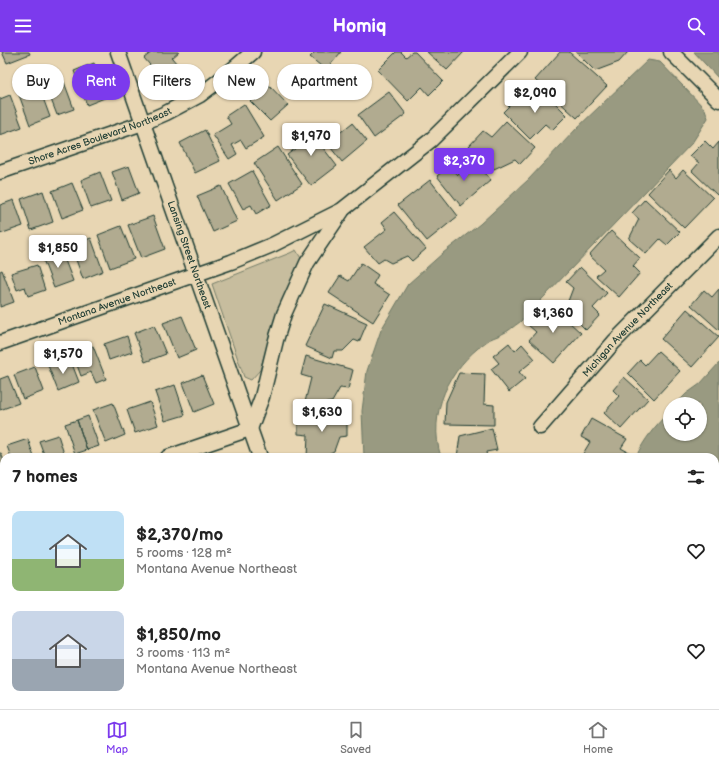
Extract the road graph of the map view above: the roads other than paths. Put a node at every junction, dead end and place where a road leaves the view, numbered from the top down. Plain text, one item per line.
1 (118, 52) edge
2 (253, 52) edge
3 (520, 52) edge
4 (671, 52) edge
5 (719, 100) edge
6 (143, 122) junction
7 (0, 172) edge
8 (342, 210) junction
9 (719, 236) edge
10 (196, 275) junction
11 (0, 343) edge
12 (540, 427) dead end
13 (250, 429) junction
14 (180, 453) edge
15 (259, 453) edge

1 - 6 street, Lansing Street Northeast
2 - 6 street, Shore Acres Boulevard Northeast
3 - 8 street, Montana Avenue Northeast
4 - 5 street
6 - 7 street, Shore Acres Boulevard Northeast
6 - 10 street, Lansing Street Northeast
8 - 10 street, Montana Avenue Northeast
8 - 13 street, Montana Avenue Northeast
9 - 12 street, Michigan Avenue Northeast
10 - 11 street, Montana Avenue Northeast
10 - 13 street, Lansing Street Northeast
13 - 14 street
13 - 15 street, Lansing Street Northeast

